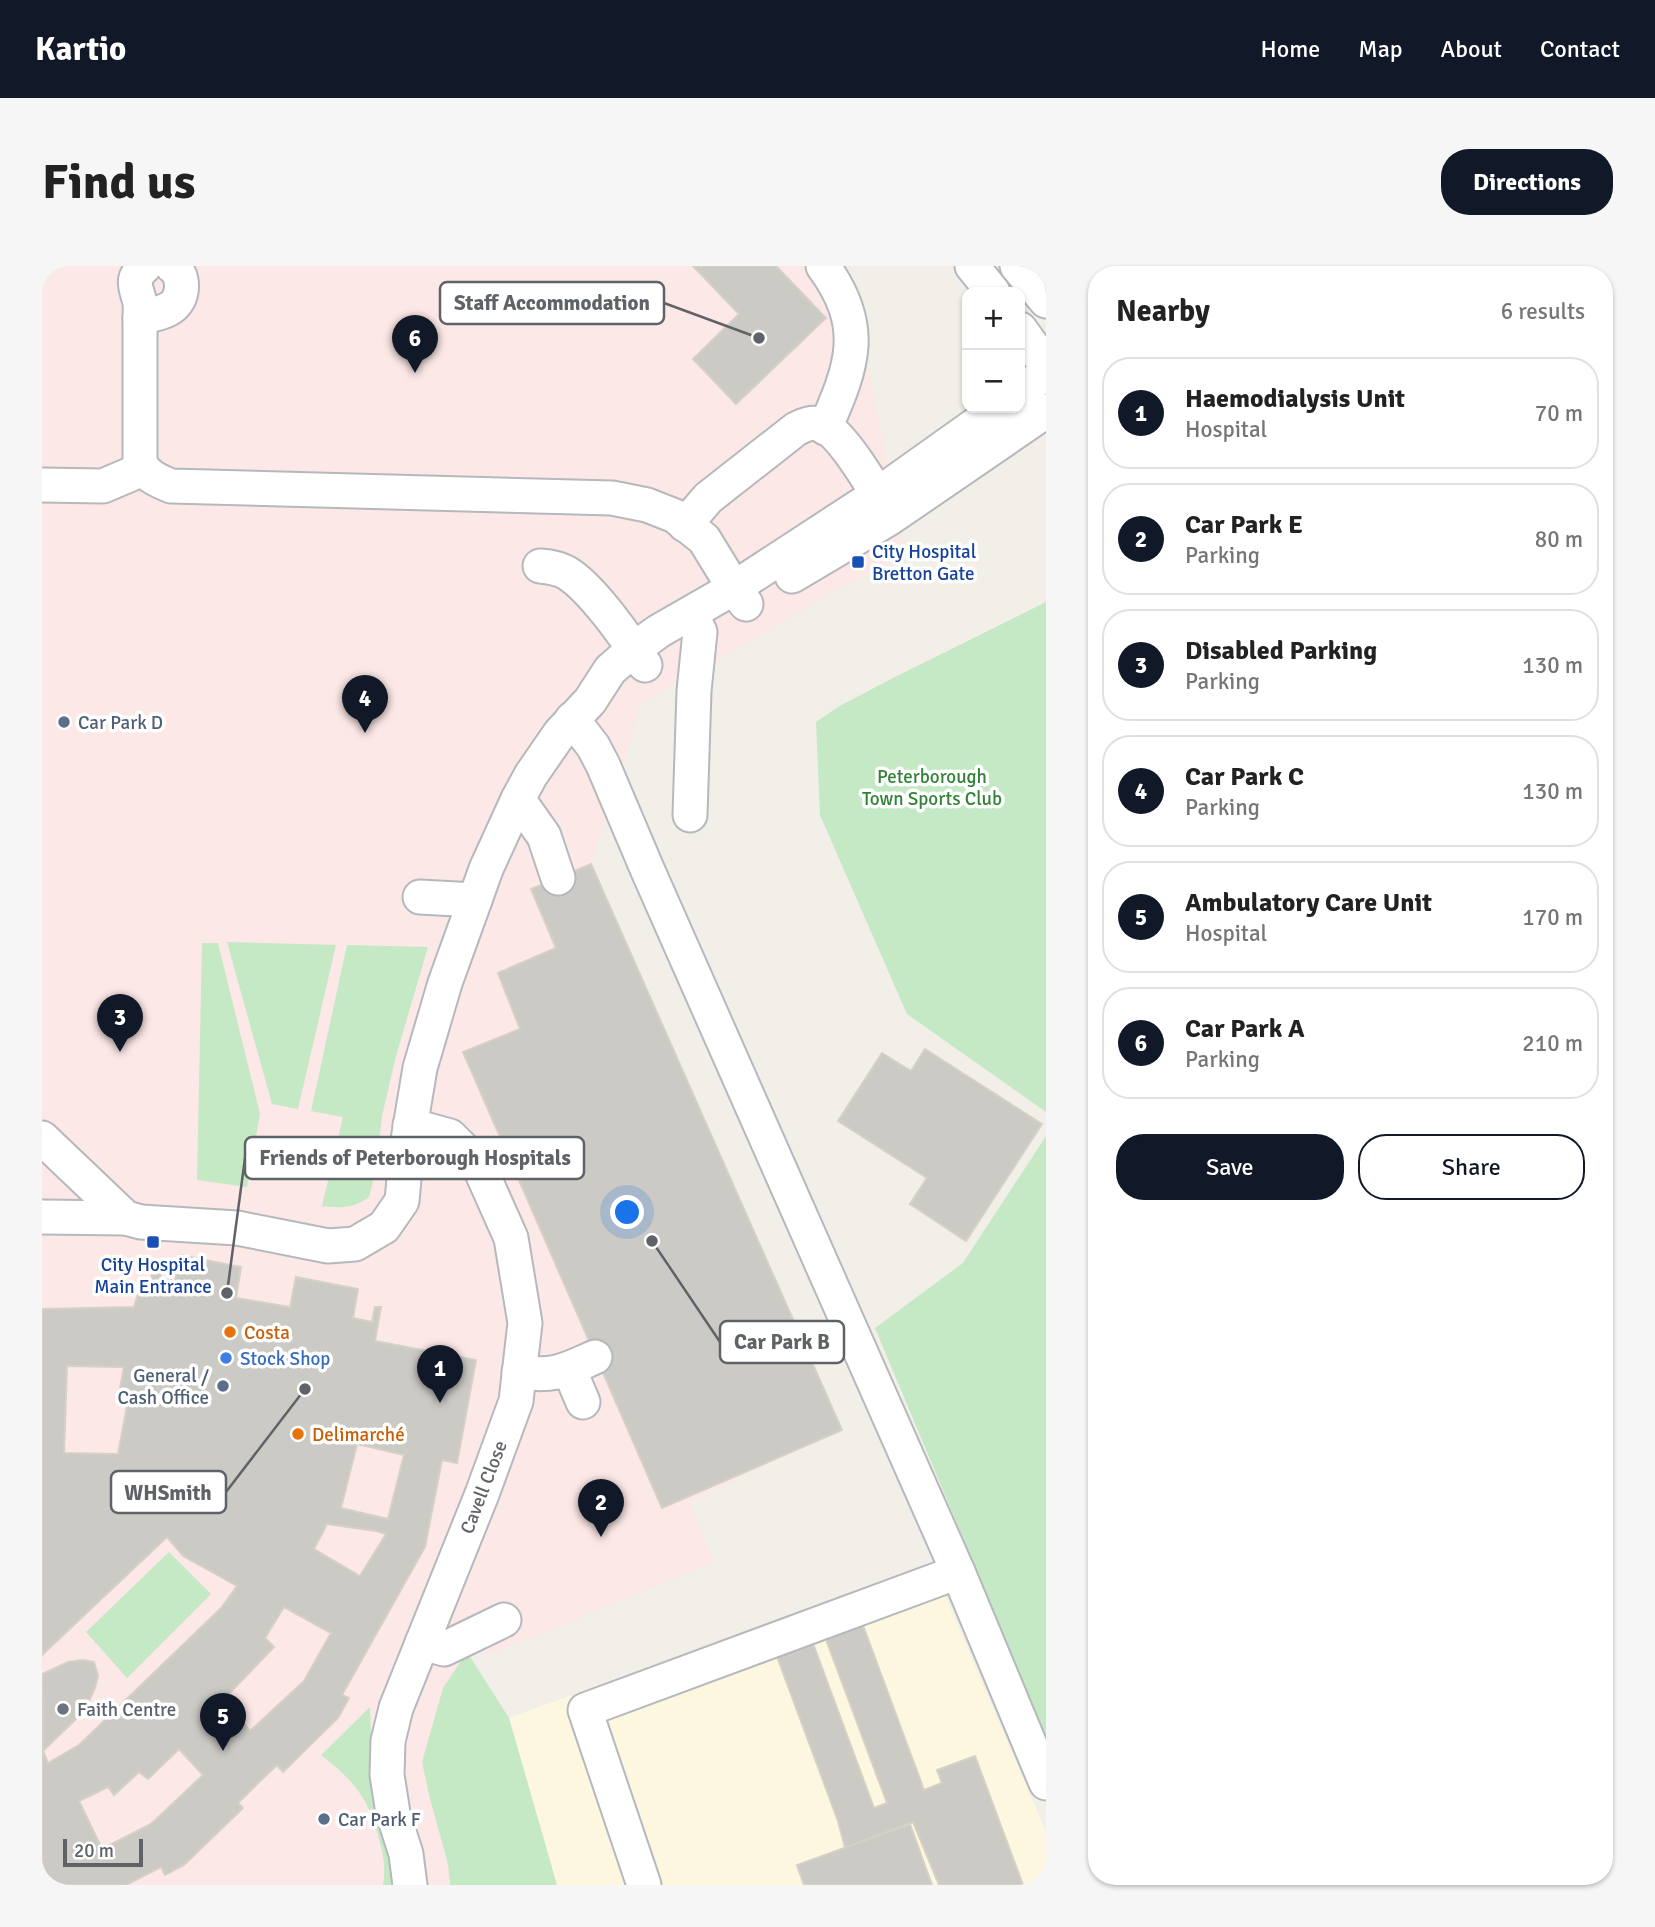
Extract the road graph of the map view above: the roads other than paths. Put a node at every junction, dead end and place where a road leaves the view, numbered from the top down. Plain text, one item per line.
1 (145, 266) edge
2 (172, 266) edge
3 (823, 266) edge
4 (1017, 266) edge
5 (1046, 301) edge
6 (140, 318) junction
7 (1025, 336) edge
8 (1046, 365) edge
9 (1046, 373) edge
10 (1025, 388) edge
11 (1046, 411) edge
12 (990, 413) edge
13 (825, 428) junction
14 (143, 469) junction
15 (42, 485) edge
16 (884, 506) junction
17 (685, 525) junction
18 (540, 566) dead end
19 (740, 596) junction
20 (695, 622) junction
21 (640, 657) junction
22 (581, 710) junction
23 (518, 799) junction
24 (690, 815) dead end
25 (558, 878) dead end
26 (420, 897) dead end
27 (475, 900) junction
28 (410, 1125) junction
29 (42, 1138) edge
30 (42, 1217) edge
31 (126, 1218) junction
32 (519, 1372) junction
33 (583, 1402) dead end
34 (958, 1572) junction
35 (504, 1620) dead end
36 (422, 1643) junction
37 (1046, 1783) edge
38 (410, 1885) edge
39 (644, 1885) edge

1 - 6 street
2 - 6 street
3 - 13 street
4 - 5 street
6 - 14 street
7 - 8 street
9 - 10 street
11 - 16 street
12 - 16 street
13 - 16 street
13 - 17 street
14 - 15 street
14 - 17 street
16 - 19 street
17 - 19 street
18 - 21 street
19 - 20 street
20 - 21 street
20 - 24 street
21 - 22 street
22 - 23 street
22 - 34 street
23 - 25 street
23 - 27 street
26 - 27 street
27 - 28 street
28 - 31 street
28 - 32 street, Cavell Close
29 - 31 street
30 - 31 street
32 - 33 street
32 - 36 street, Cavell Close
34 - 37 street
34 - 39 street
35 - 36 street
36 - 38 street, Cavell Close

